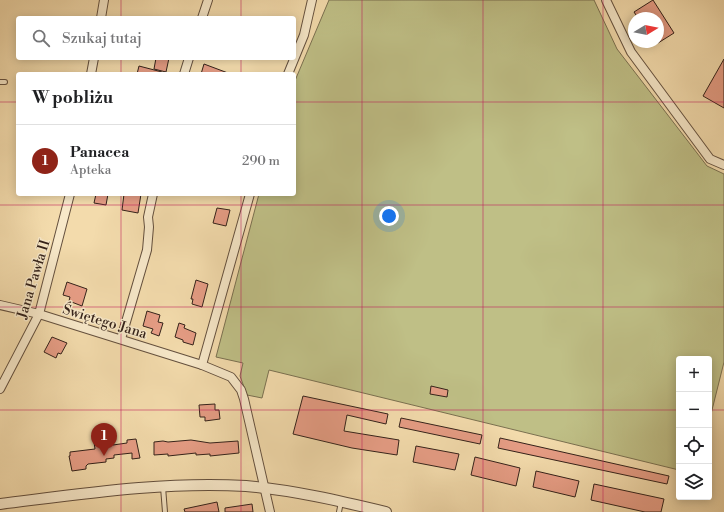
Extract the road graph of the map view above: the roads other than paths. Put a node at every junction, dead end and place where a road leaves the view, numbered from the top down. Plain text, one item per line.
1 (104, 0) edge
2 (208, 0) edge
3 (312, 0) edge
4 (606, 0) edge
5 (100, 16) edge
6 (203, 16) edge
7 (296, 54) edge
8 (94, 60) edge
9 (188, 60) edge
10 (294, 60) edge
11 (91, 72) edge
12 (185, 72) edge
13 (289, 72) edge
14 (724, 166) edge
15 (69, 196) edge
16 (153, 196) edge
17 (249, 196) edge
18 (0, 305) edge
19 (39, 314) junction
20 (121, 339) junction
21 (202, 365) junction
22 (0, 388) edge
23 (163, 486) junction
24 (265, 488) junction
25 (342, 502) junction
26 (0, 503) edge
27 (2, 512) edge
28 (165, 512) edge
29 (270, 512) edge
30 (339, 512) edge
31 (386, 512) edge

1 - 5 street
2 - 6 street
3 - 7 street
4 - 14 street
8 - 11 street
9 - 12 street
10 - 13 street
15 - 19 street, Jana Pawła II
16 - 20 street
17 - 21 street
18 - 19 street, Świętego Jana
19 - 20 street, Świętego Jana
19 - 22 street, Jana Pawła II
20 - 21 street, Świętego Jana
21 - 24 street, Świętego Jana
23 - 24 street
23 - 26 street
23 - 28 lane
24 - 25 street
24 - 29 street, Świętego Jana
25 - 30 lane
25 - 31 street
26 - 27 street

